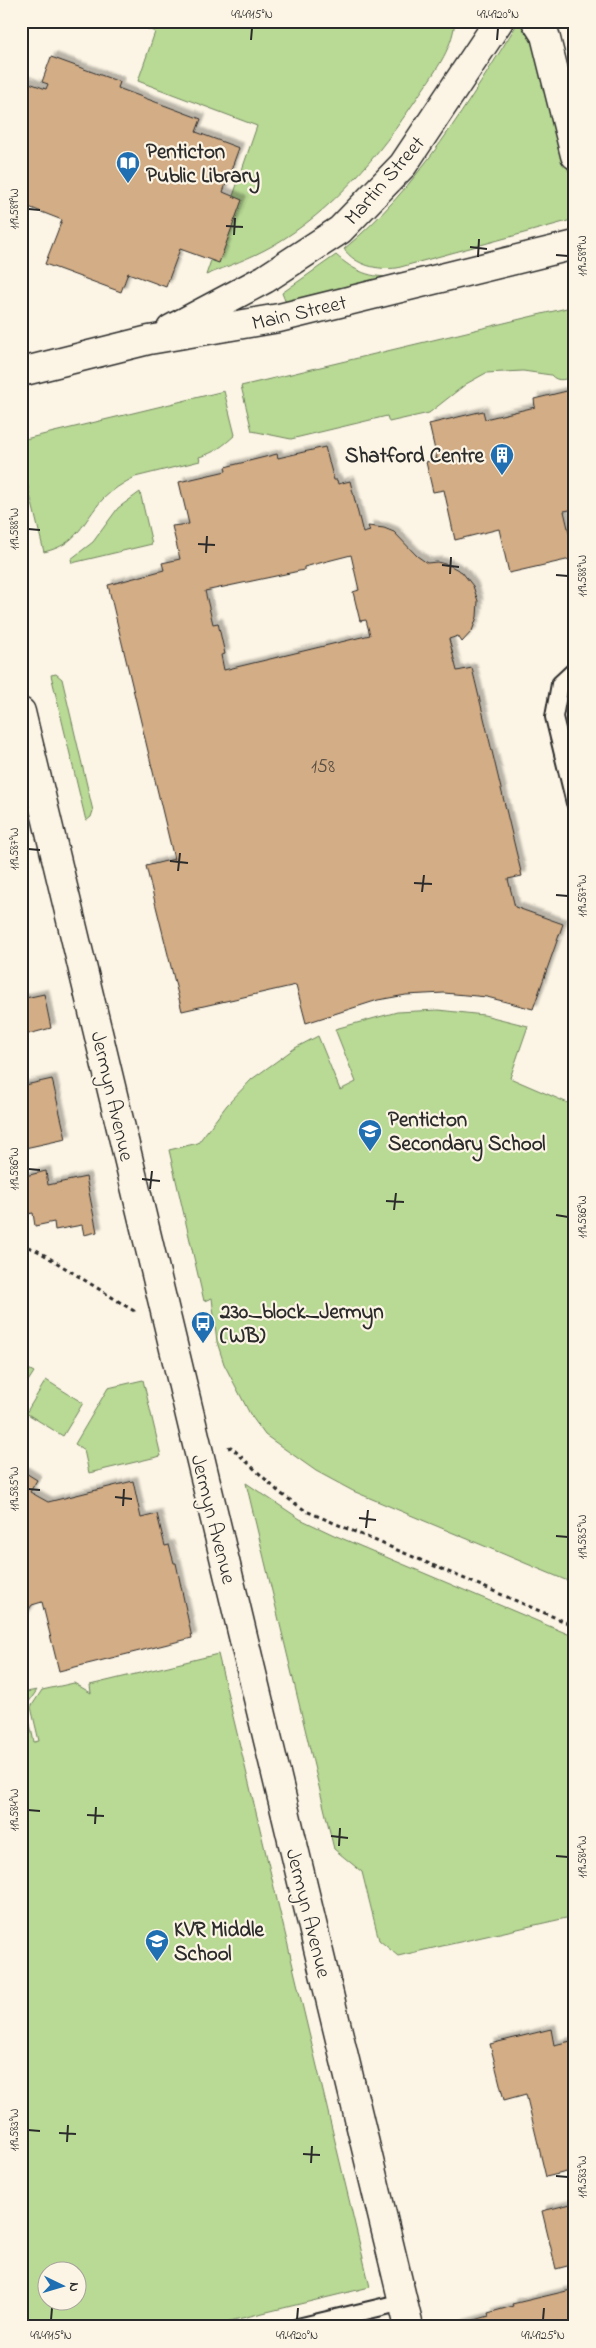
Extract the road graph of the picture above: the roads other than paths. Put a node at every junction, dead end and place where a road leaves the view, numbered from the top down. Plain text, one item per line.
1 (499, 21) edge
2 (536, 21) edge
3 (575, 155) edge
4 (575, 245) edge
5 (149, 340) junction
6 (21, 372) edge
7 (575, 670) edge
8 (21, 712) edge
9 (575, 803) edge
10 (406, 2314) edge
11 (298, 2327) edge

1 - 5 street, Martin Street
2 - 3 street
4 - 5 street, Main Street
5 - 6 street, Main Street
7 - 9 lane
8 - 10 street, Jermyn Avenue
10 - 11 lane

